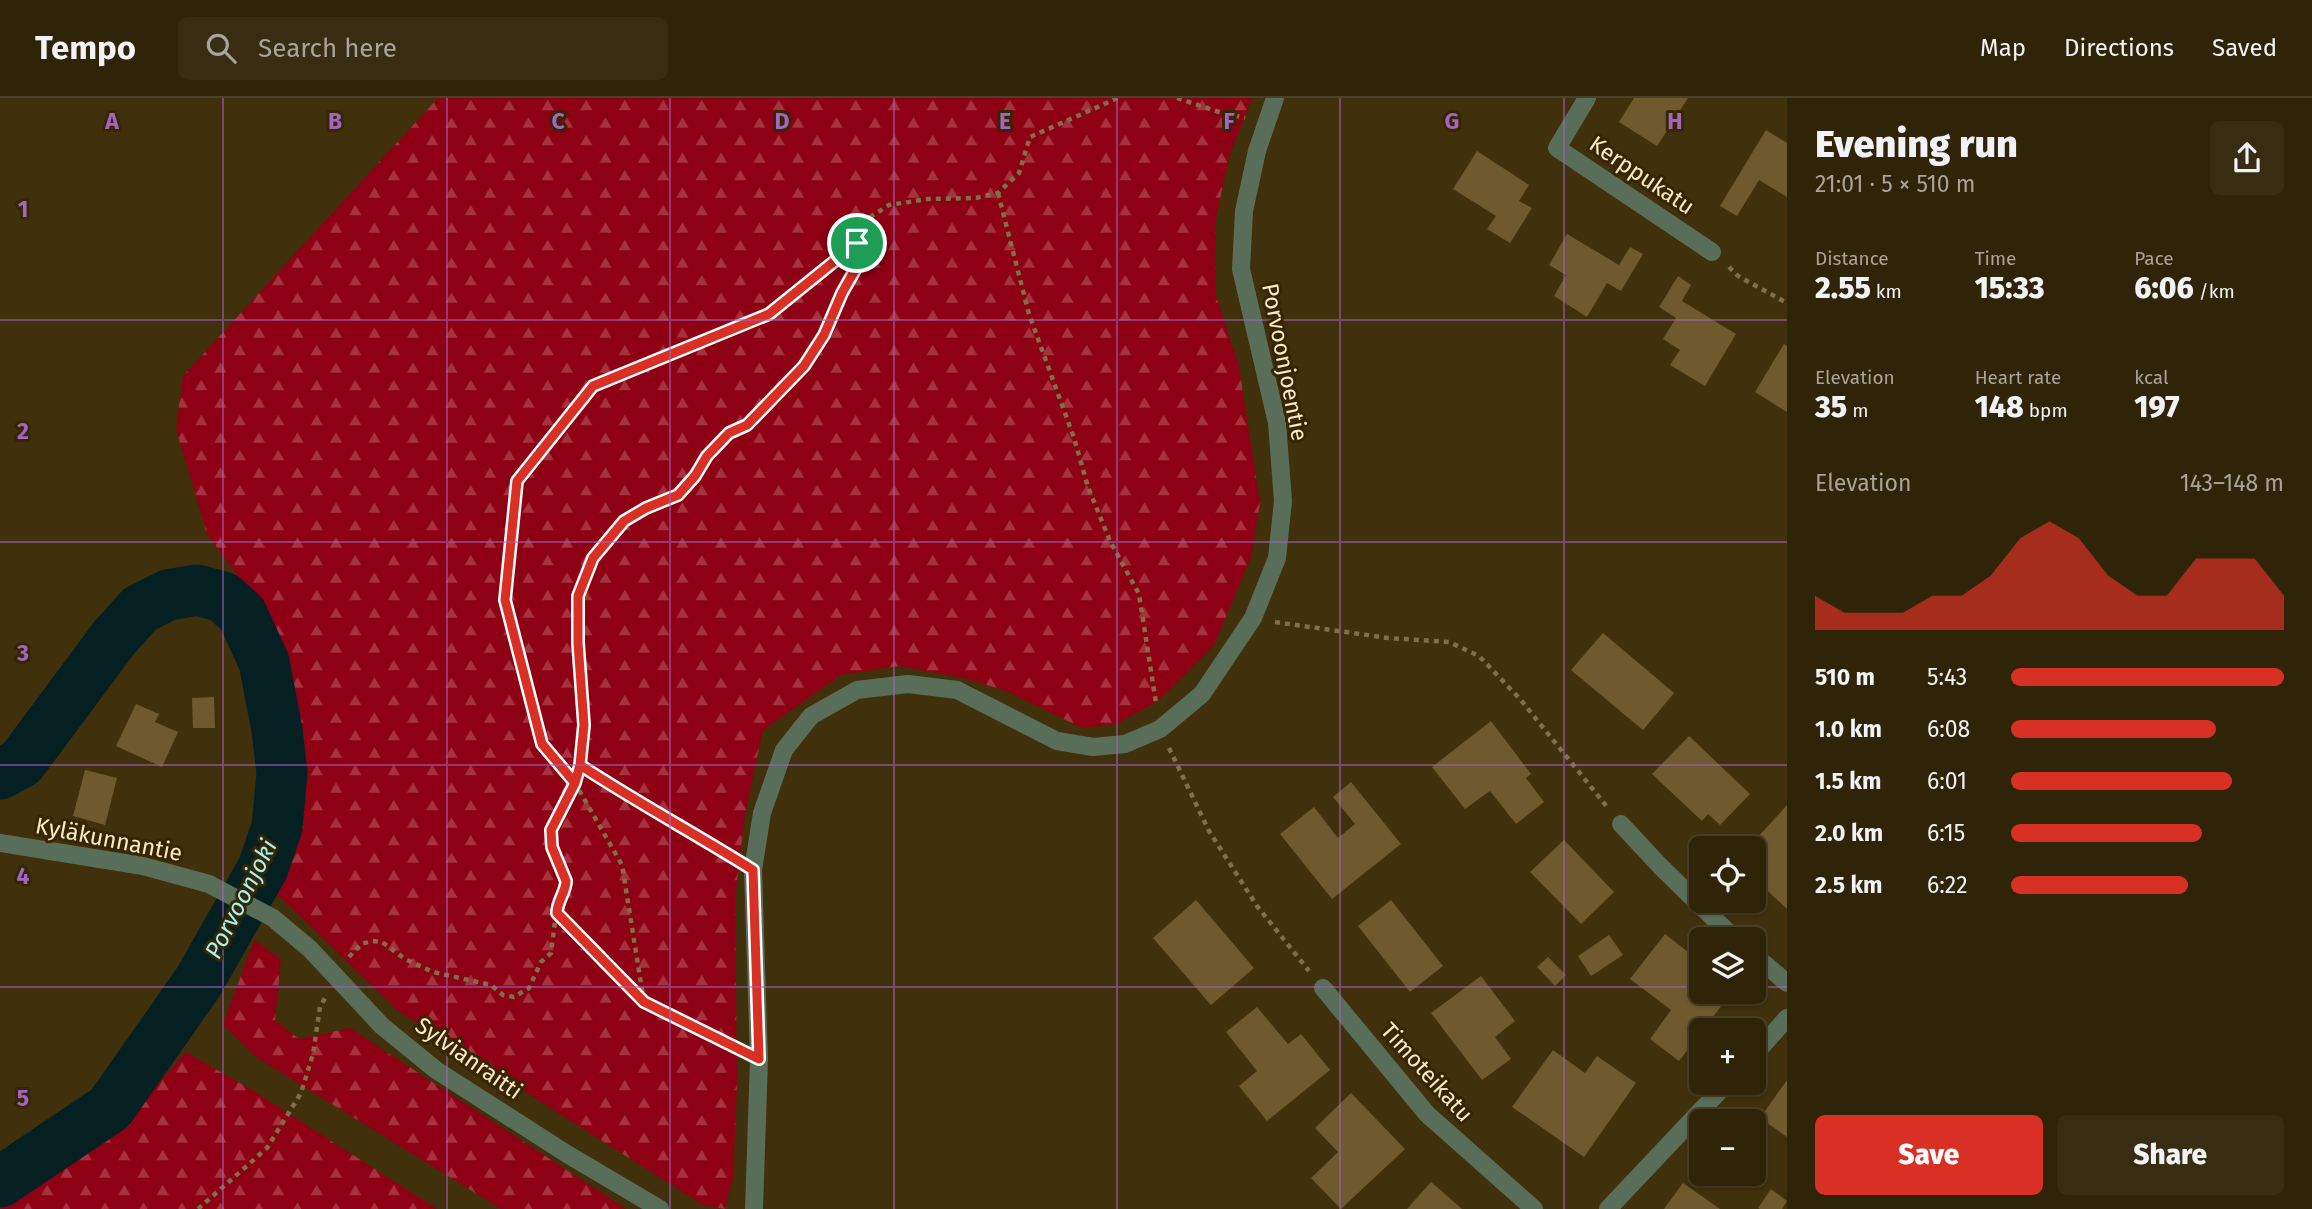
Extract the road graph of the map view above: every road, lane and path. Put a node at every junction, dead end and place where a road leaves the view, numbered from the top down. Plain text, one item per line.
1 (1118, 98) edge
2 (1177, 98) edge
3 (1275, 98) edge
4 (1587, 98) edge
5 (1267, 118) junction
6 (998, 193) junction
7 (857, 243) junction
8 (1712, 253) joint
9 (1787, 303) edge
10 (1254, 618) junction
11 (1160, 729) junction
12 (580, 765) junction
13 (575, 783) junction
14 (1621, 824) joint
15 (0, 844) edge
16 (753, 870) junction
17 (557, 913) junction
18 (273, 918) joint
19 (1723, 927) edge
20 (1766, 965) edge
21 (336, 977) junction
22 (1787, 983) edge
23 (1323, 988) joint
24 (644, 1002) junction
25 (1787, 1018) edge
26 (1766, 1042) edge
27 (759, 1059) junction
28 (1716, 1095) edge
29 (198, 1209) edge
30 (660, 1209) edge
31 (754, 1209) edge
32 (1534, 1209) edge
33 (1608, 1209) edge

1 - 6 path
2 - 5 path
3 - 5 street, Porvoonjoentie
4 - 8 street, Kerppukatu
5 - 10 street, Porvoonjoentie
6 - 7 path
6 - 11 path
7 - 12 path
7 - 13 path
8 - 9 path
10 - 11 street, Porvoonjoentie
10 - 14 path
11 - 16 street, Porvoonjoentie
11 - 23 path
12 - 13 path
12 - 16 path
13 - 17 path
13 - 24 path
14 - 19 street
15 - 18 street, Kyläkunnantie
16 - 27 street, Porvoonjoentie
17 - 21 path
17 - 24 path
18 - 21 street, Sylvianraitti
20 - 22 street
21 - 29 path
21 - 30 street, Sylvianraitti
23 - 32 street, Timoteikatu
24 - 27 path
25 - 26 street
27 - 31 street, Porvoonjoentie
28 - 33 street

